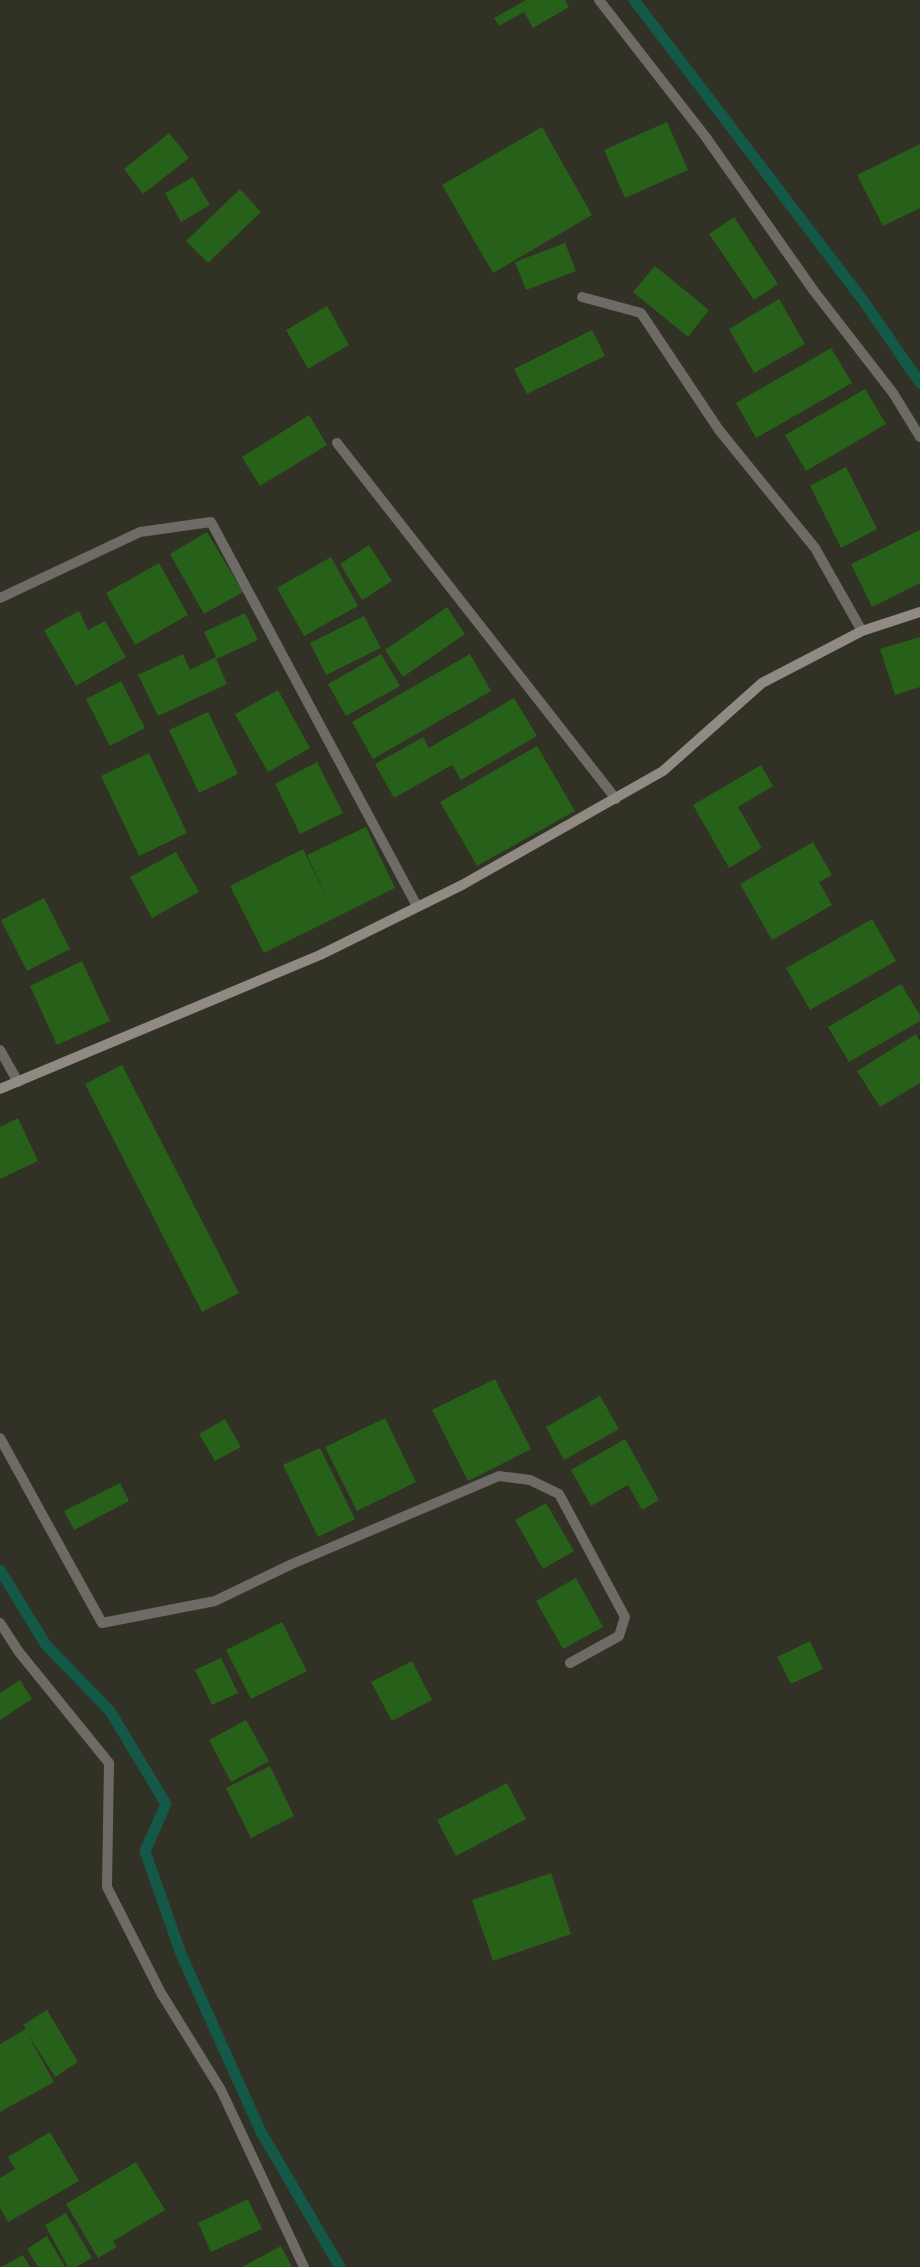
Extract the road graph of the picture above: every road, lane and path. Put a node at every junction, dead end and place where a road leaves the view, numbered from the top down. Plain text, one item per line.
1 (599, 0) edge
2 (582, 297) dead end
3 (920, 437) edge
4 (336, 443) dead end
5 (0, 598) edge
6 (920, 612) edge
7 (862, 631) junction
8 (616, 799) junction
9 (417, 906) junction
10 (0, 1050) edge
11 (18, 1082) junction
12 (0, 1089) edge
13 (0, 1438) edge
14 (0, 1623) edge
15 (570, 1663) dead end
16 (304, 2267) edge

1 - 3 street
2 - 7 street
4 - 8 street
5 - 9 street
6 - 7 street
7 - 8 street
8 - 9 street
9 - 11 street
10 - 11 street
11 - 12 street
13 - 15 street
14 - 16 street

